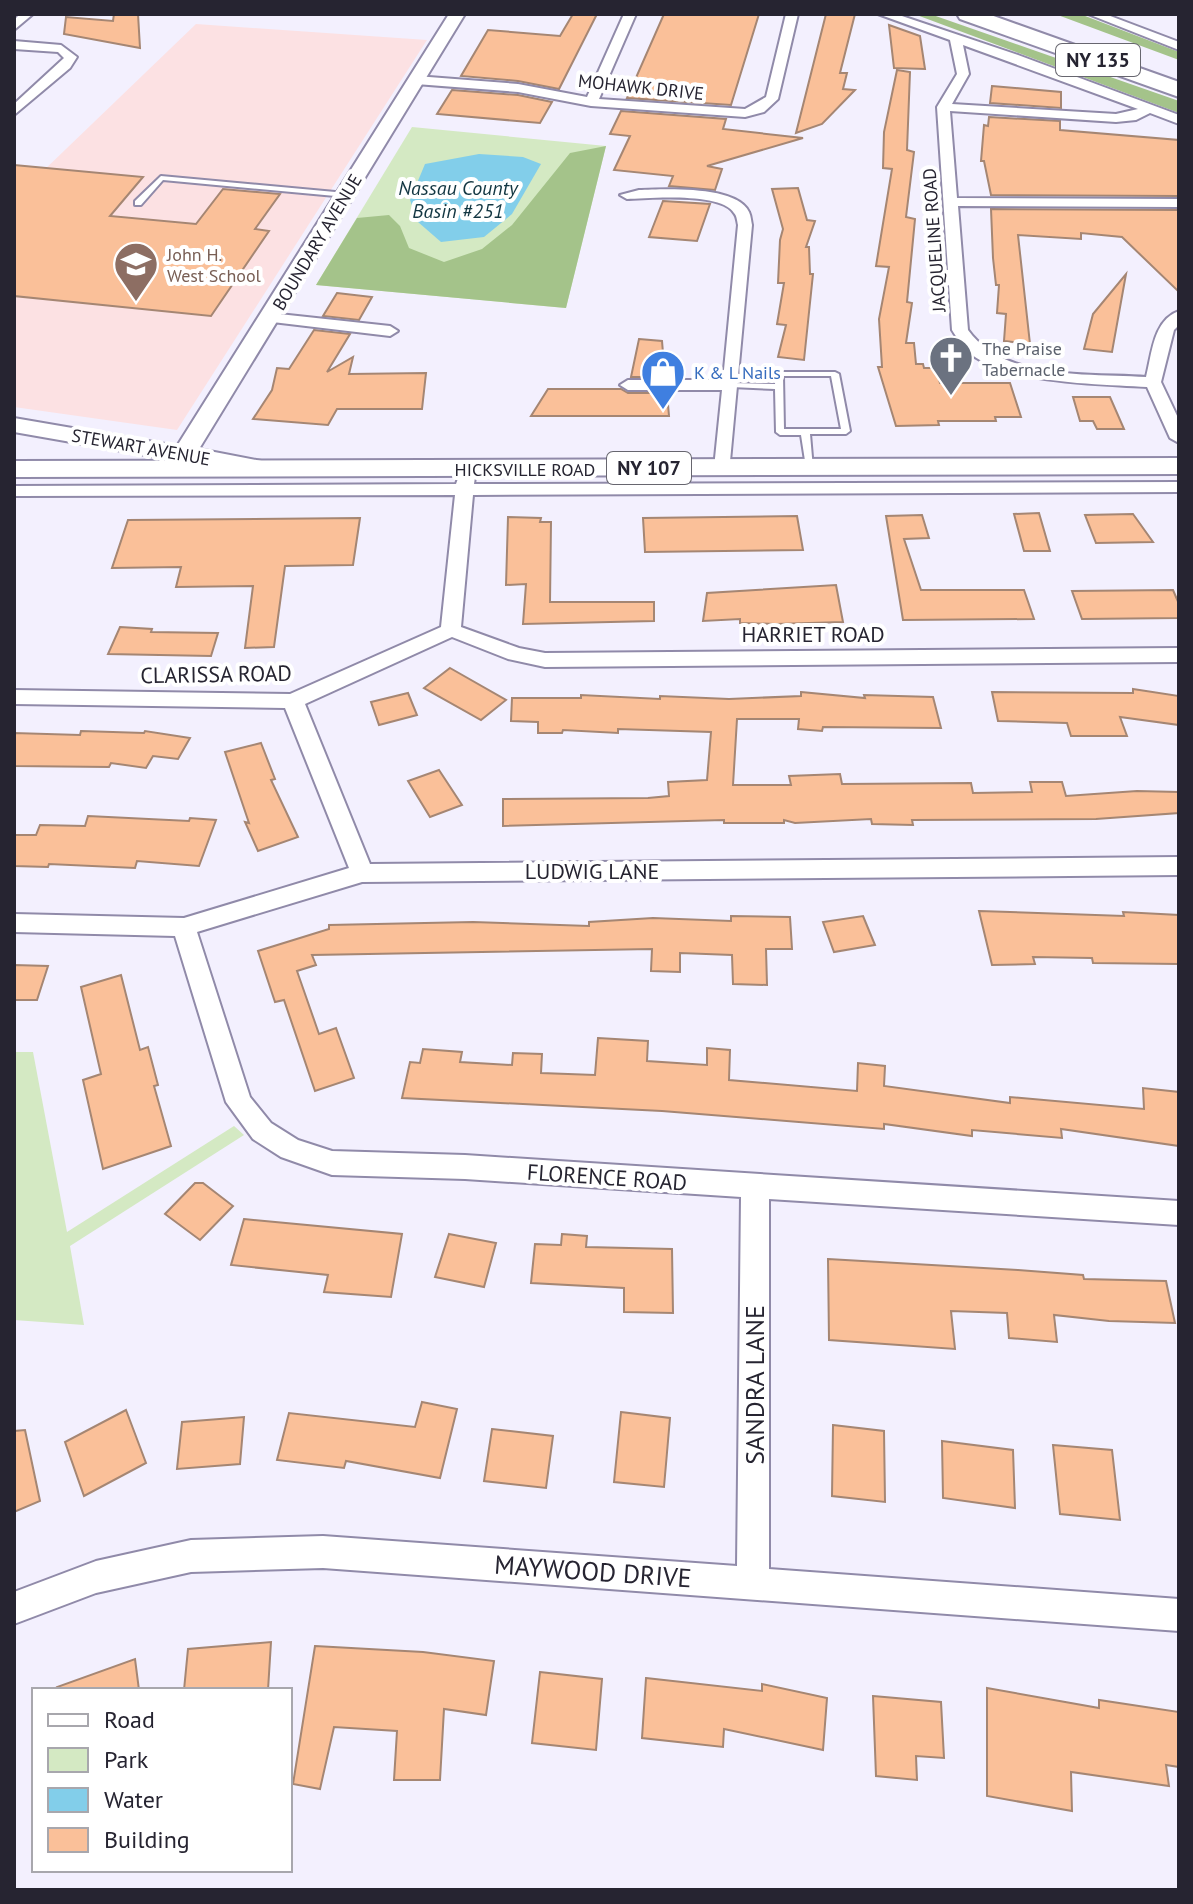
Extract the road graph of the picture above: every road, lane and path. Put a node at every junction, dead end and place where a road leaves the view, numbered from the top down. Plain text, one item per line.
1 (27, 14) edge
2 (457, 14) edge
3 (630, 14) edge
4 (792, 14) edge
5 (884, 14) edge
6 (959, 14) edge
7 (968, 14) edge
8 (1094, 14) edge
9 (1020, 20) edge
10 (14, 26) edge
11 (956, 39) junction
12 (14, 45) edge
13 (1179, 46) edge
14 (1179, 73) edge
15 (416, 80) junction
16 (1179, 90) edge
17 (591, 102) junction
18 (943, 107) junction
19 (1149, 109) junction
20 (14, 111) edge
21 (1179, 120) edge
22 (346, 195) junction
23 (627, 195) dead end
24 (952, 202) junction
25 (138, 203) dead end
26 (1179, 203) edge
27 (1179, 316) edge
28 (270, 318) junction
29 (390, 331) dead end
30 (1153, 382) junction
31 (628, 385) dead end
32 (731, 385) junction
33 (779, 387) junction
34 (14, 425) edge
35 (805, 432) junction
36 (1179, 438) edge
37 (179, 461) junction
38 (1179, 466) edge
39 (810, 467) junction
40 (723, 468) junction
41 (14, 469) edge
42 (465, 481) junction
43 (1179, 487) edge
44 (14, 491) edge
45 (451, 630) junction
46 (1179, 655) edge
47 (14, 697) edge
48 (293, 701) junction
49 (1179, 866) edge
50 (362, 873) junction
51 (14, 923) edge
52 (184, 927) junction
53 (755, 1187) junction
54 (1179, 1213) edge
55 (753, 1582) junction
56 (14, 1608) edge
57 (1179, 1615) edge

1 - 10 street
2 - 15 main road, BOUNDARY AVENUE
3 - 17 street
4 - 17 street, MOHAWK DRIVE
5 - 11 street
6 - 9 highway
7 - 9 highway, NY 135
8 - 13 street
9 - 14 highway, NY 135
9 - 16 highway, NY 135
11 - 18 street
11 - 19 street
12 - 20 street
15 - 17 street, MOHAWK DRIVE
15 - 22 main road, BOUNDARY AVENUE
18 - 19 street
18 - 24 street, JACQUELINE ROAD
19 - 21 street
22 - 25 lane
22 - 28 main road, BOUNDARY AVENUE
23 - 32 street
24 - 26 street
24 - 30 street, JACQUELINE ROAD
27 - 30 street
28 - 29 street
28 - 37 main road, BOUNDARY AVENUE
30 - 36 street
31 - 32 street
32 - 33 lane
32 - 40 street
33 - 35 lane
33 - 35 lane
34 - 37 main road, STEWART AVENUE
35 - 39 lane
37 - 41 main road, HICKSVILLE ROAD / NY 107
37 - 42 main road, HICKSVILLE ROAD / NY 107
38 - 39 main road, HICKSVILLE ROAD / NY 107
39 - 40 main road, HICKSVILLE ROAD / NY 107
40 - 42 main road, HICKSVILLE ROAD / NY 107
42 - 43 street, HICKSVILLE ROAD
42 - 44 street, HICKSVILLE ROAD
42 - 45 street
45 - 46 street, HARRIET ROAD
45 - 48 street, CLARISSA ROAD
47 - 48 street, CLARISSA ROAD
48 - 50 street
49 - 50 street, LUDWIG LANE
50 - 52 street, LUDWIG LANE
51 - 52 street, LUDWIG LANE
52 - 53 street, FLORENCE ROAD
53 - 54 street, FLORENCE ROAD
53 - 55 street, SANDRA LANE
55 - 56 street, MAYWOOD DRIVE
55 - 57 street, MAYWOOD DRIVE

